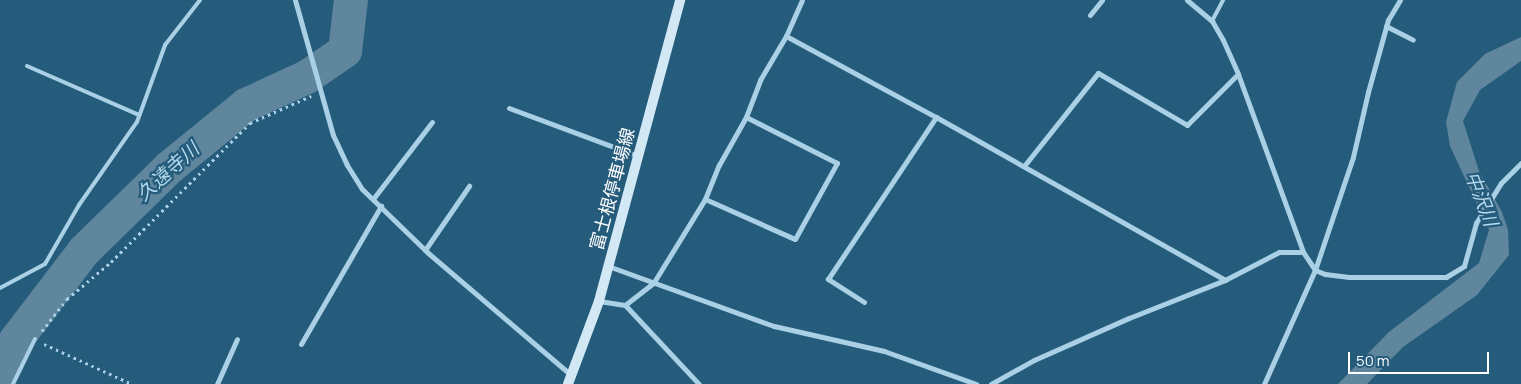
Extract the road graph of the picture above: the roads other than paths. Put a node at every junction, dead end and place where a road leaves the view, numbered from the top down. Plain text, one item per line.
1 (200, 0) edge
2 (295, 0) edge
3 (680, 0) edge
4 (802, 0) edge
5 (1102, 0) edge
6 (1187, 0) edge
7 (1223, 0) edge
8 (1400, 0) edge
9 (1090, 15) dead end
10 (1212, 21) junction
11 (1386, 26) junction
12 (786, 36) junction
13 (1413, 40) dead end
14 (27, 66) dead end
15 (1238, 74) junction
16 (509, 108) dead end
17 (139, 115) junction
18 (746, 117) junction
19 (936, 117) junction
20 (432, 122) dead end
21 (638, 156) junction
22 (1521, 162) edge
23 (1024, 166) junction
24 (469, 186) dead end
25 (373, 199) junction
26 (705, 199) junction
27 (381, 206) junction
28 (425, 250) junction
29 (1303, 252) junction
30 (608, 266) junction
31 (1315, 270) junction
32 (1225, 280) junction
33 (654, 282) junction
34 (0, 288) edge
35 (599, 301) junction
36 (864, 302) dead end
37 (625, 305) junction
38 (35, 339) road end
39 (237, 340) dead end
40 (301, 344) dead end
41 (570, 380) edge
42 (13, 384) edge
43 (217, 384) edge
44 (699, 384) edge
45 (976, 384) edge
46 (991, 384) edge
47 (1264, 384) edge

1 - 17 lane
2 - 25 street
3 - 21 main road, 富士根停車場線
4 - 12 street
5 - 9 street
6 - 10 street
7 - 10 lane
8 - 11 street
10 - 15 street
11 - 13 street
11 - 31 street
12 - 18 street
12 - 19 street
14 - 17 lane
15 - 23 street
15 - 29 street
16 - 21 street
17 - 34 lane
18 - 26 street
18 - 26 street
19 - 23 street
19 - 36 street
20 - 25 street
21 - 30 main road, 富士根停車場線
22 - 31 street
23 - 32 street
24 - 28 street
25 - 27 street
26 - 33 street
27 - 28 street
27 - 40 street
28 - 41 street
29 - 31 street
29 - 32 street
30 - 33 street
30 - 35 main road, 富士根停車場線
31 - 47 street
32 - 46 street
33 - 37 street
33 - 45 street
35 - 37 street
35 - 41 main road, 富士根停車場線
37 - 44 street
38 - 42 lane
39 - 43 street

